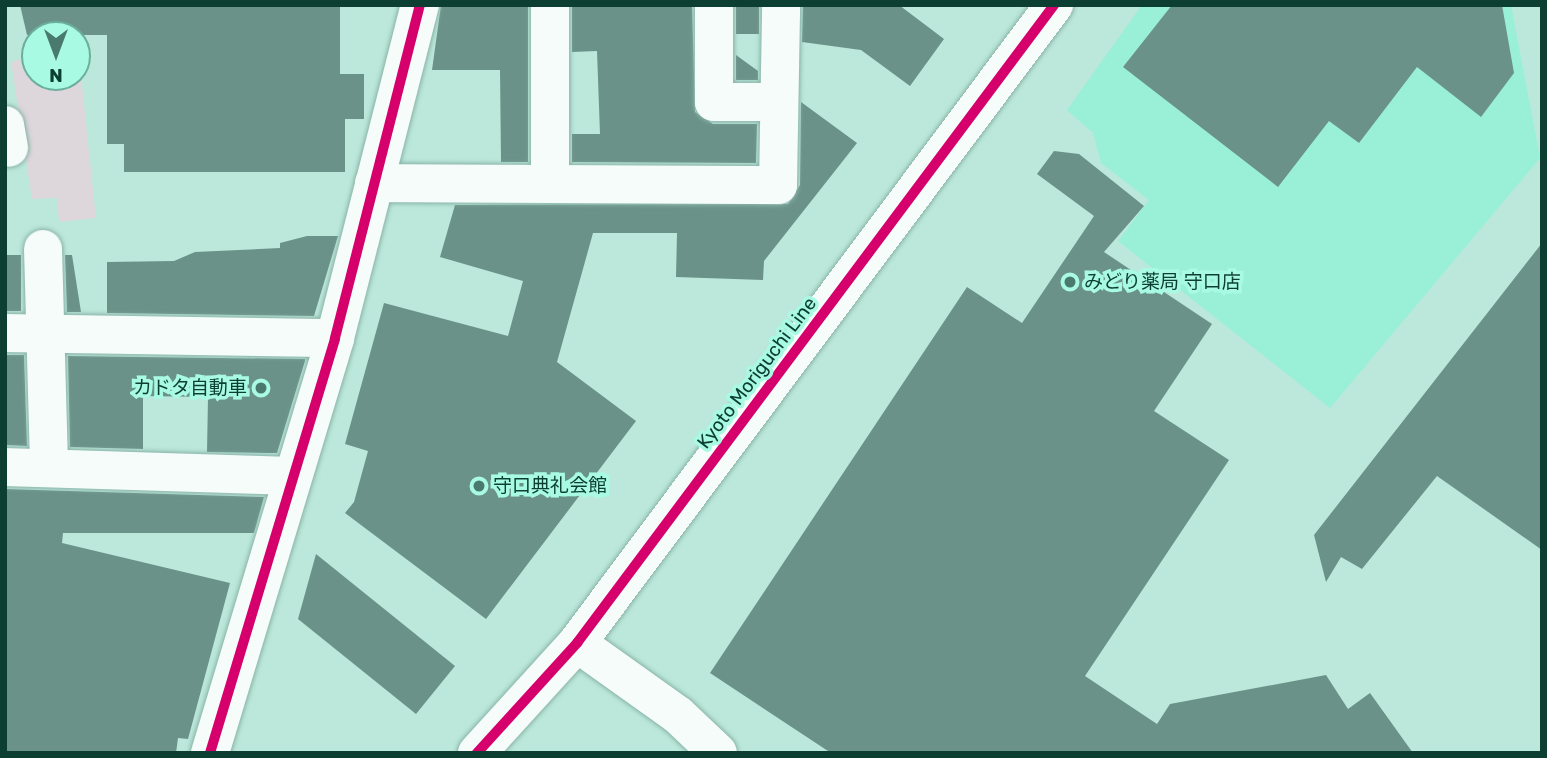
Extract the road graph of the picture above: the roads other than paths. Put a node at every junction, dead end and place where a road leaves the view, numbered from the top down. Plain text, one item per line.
1 (420, 5) edge
2 (550, 5) edge
3 (714, 5) edge
4 (780, 5) edge
5 (1054, 5) edge
6 (779, 102) junction
7 (374, 183) junction
8 (550, 184) junction
9 (43, 249) dead end
10 (5, 333) edge
11 (47, 334) junction
12 (335, 338) junction
13 (5, 467) edge
14 (49, 467) junction
15 (290, 476) junction
16 (577, 643) junction
17 (211, 753) edge
18 (477, 753) edge
19 (718, 753) edge

1 - 7 street
2 - 8 street
3 - 6 street
4 - 6 street
5 - 16 street, Kyoto Moriguchi Line
6 - 8 street
7 - 8 street
7 - 12 street
9 - 11 street
10 - 11 street
11 - 12 street
11 - 14 street
12 - 15 street
13 - 14 street
14 - 15 street
15 - 17 street
16 - 18 street, Kyoto Moriguchi Line
16 - 19 street

